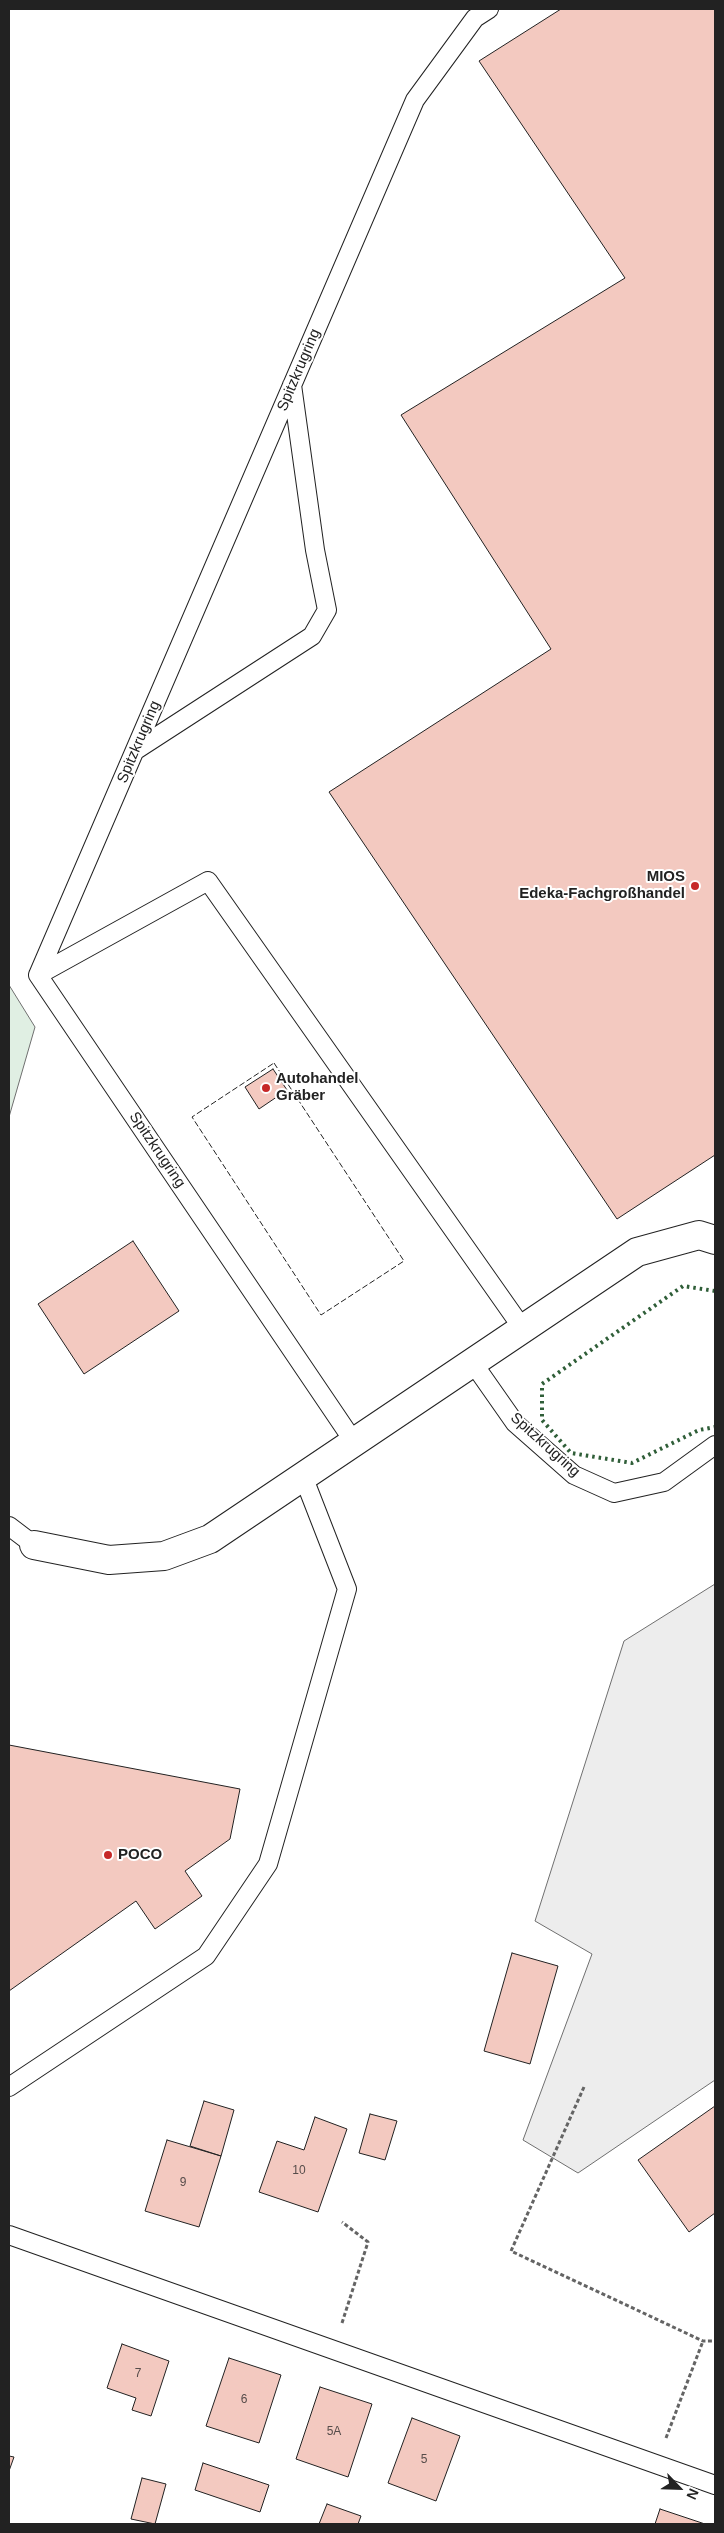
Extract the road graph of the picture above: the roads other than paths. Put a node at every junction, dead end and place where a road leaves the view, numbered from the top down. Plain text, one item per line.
1 (489, 9) edge
2 (292, 386) junction
3 (136, 750) junction
4 (38, 975) junction
5 (715, 1240) edge
6 (523, 1329) junction
7 (473, 1362) junction
8 (354, 1442) junction
9 (715, 1445) edge
10 (303, 1476) junction
11 (9, 1526) edge
12 (21, 1543) edge
13 (9, 2087) edge
14 (9, 2235) edge
15 (715, 2485) edge

1 - 2 lane, Spitzkrugring
2 - 3 lane, Spitzkrugring
2 - 3 lane
3 - 4 lane, Spitzkrugring
4 - 6 lane
4 - 8 lane, Spitzkrugring
5 - 6 street
6 - 7 street
7 - 8 street
7 - 9 lane, Spitzkrugring
8 - 10 street
10 - 12 street
10 - 13 lane
11 - 12 lane
14 - 15 lane

